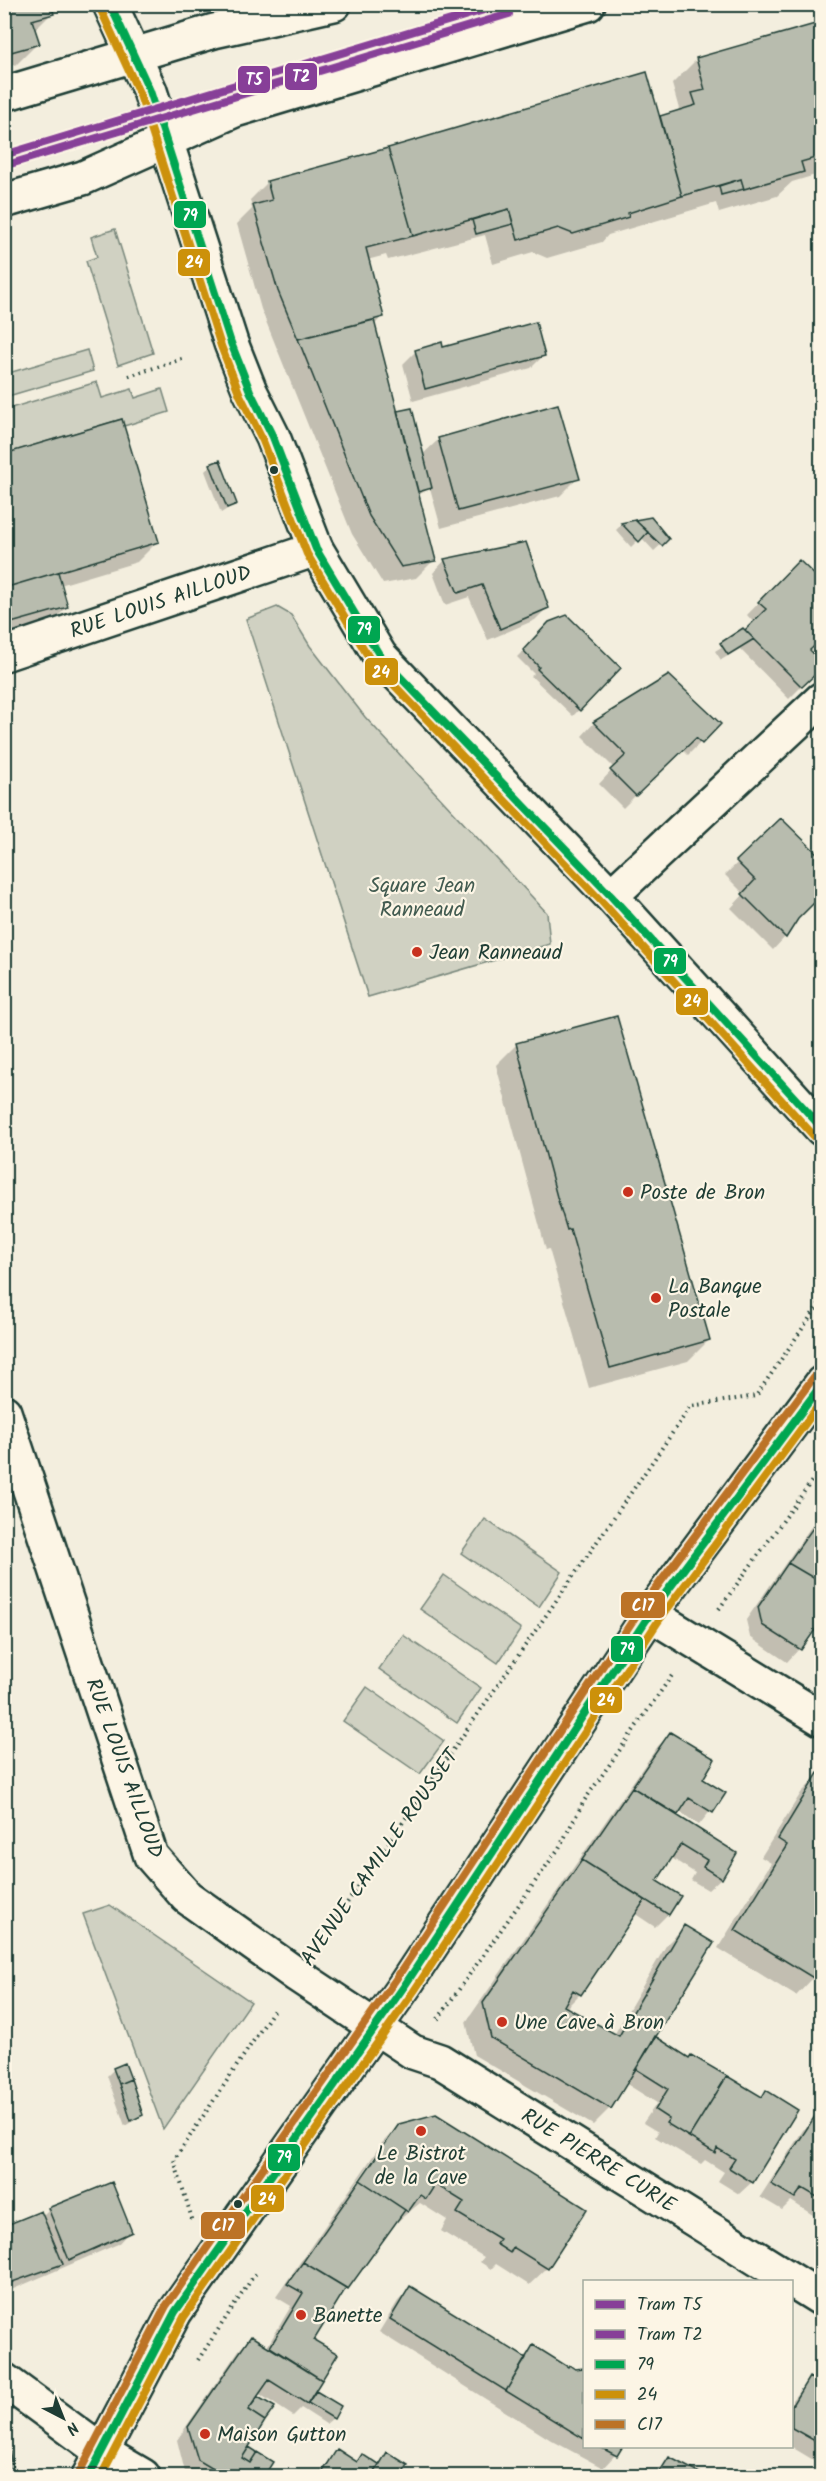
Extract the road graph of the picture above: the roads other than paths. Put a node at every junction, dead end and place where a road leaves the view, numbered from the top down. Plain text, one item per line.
1 (110, 4) edge
2 (334, 4) edge
3 (588, 4) edge
4 (133, 54) junction
5 (4, 94) edge
6 (166, 143) junction
7 (4, 201) edge
8 (316, 549) junction
9 (4, 654) edge
10 (822, 699) edge
11 (611, 896) junction
12 (822, 1129) edge
13 (822, 1383) edge
14 (4, 1412) edge
15 (650, 1614) junction
16 (822, 1719) edge
17 (375, 2027) junction
18 (792, 2280) edge
19 (793, 2281) edge
20 (822, 2299) edge
21 (4, 2380) edge
22 (96, 2464) edge
23 (143, 2476) edge

1 - 4 street
2 - 4 street
3 - 6 street
4 - 5 street
4 - 6 street
6 - 7 street
6 - 8 street
8 - 9 street, RUE LOUIS AILLOUD
8 - 11 street
10 - 11 street
11 - 12 street
13 - 15 street
14 - 17 street, RUE LOUIS AILLOUD
15 - 16 street
15 - 17 street
17 - 18 street, RUE PIERRE CURIE
17 - 22 street
19 - 20 street, RUE PIERRE CURIE
21 - 22 street
22 - 23 street

